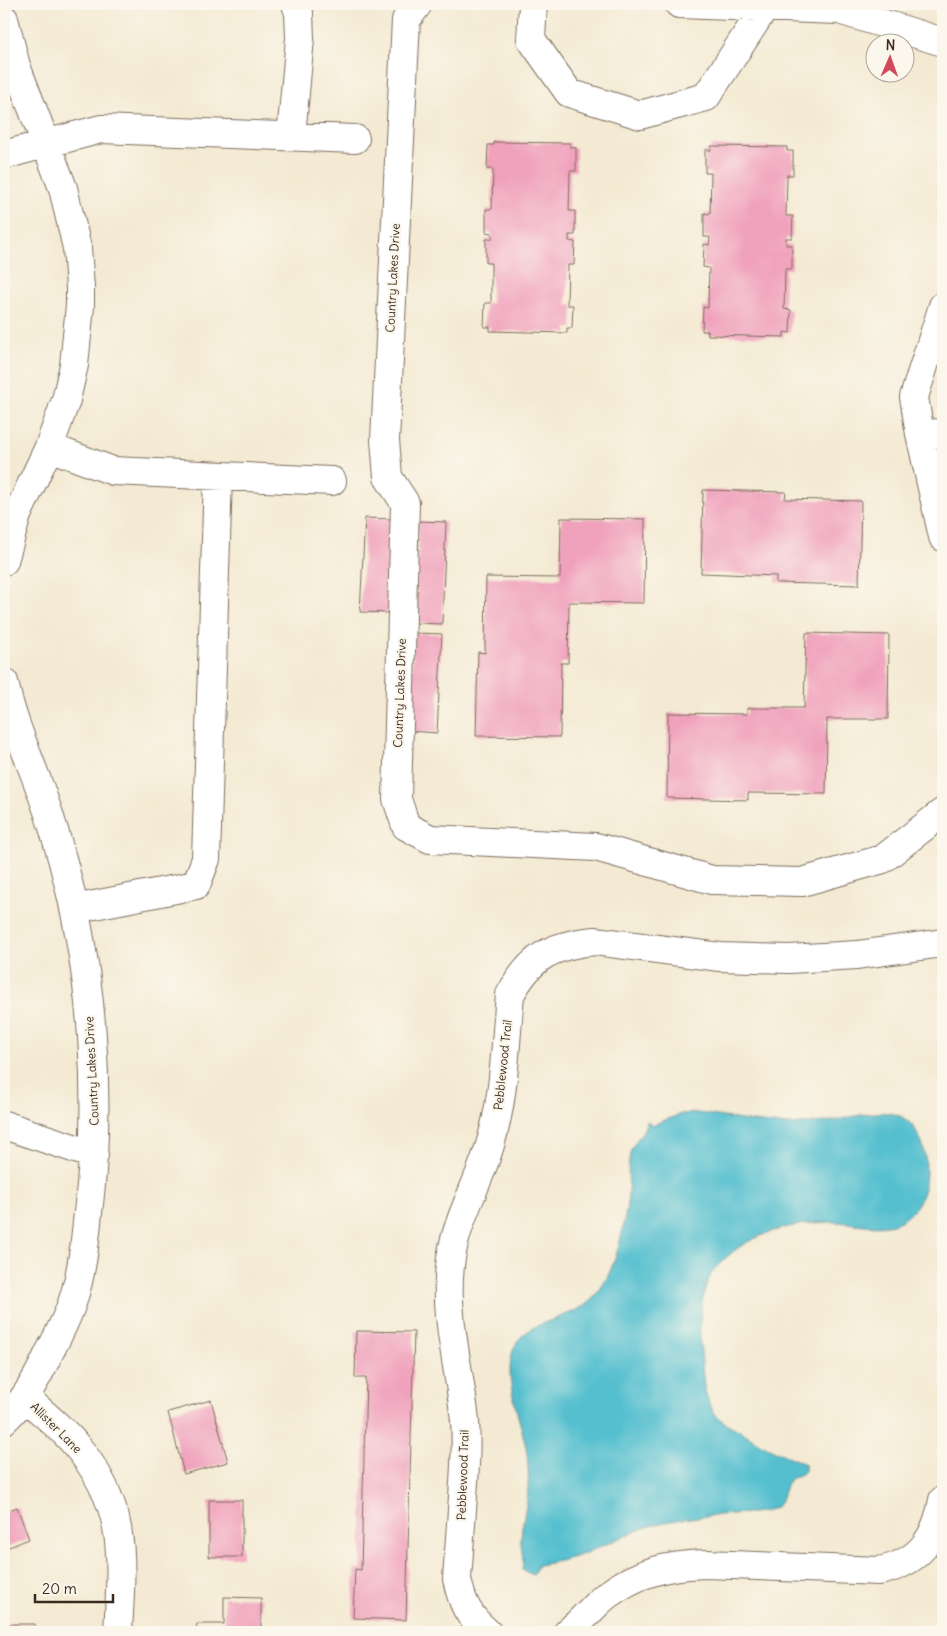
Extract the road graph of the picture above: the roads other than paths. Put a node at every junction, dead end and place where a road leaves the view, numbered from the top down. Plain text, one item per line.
1 (296, 4) edge
2 (418, 4) edge
3 (533, 4) edge
4 (679, 4) edge
5 (765, 7) junction
6 (4, 19) edge
7 (943, 42) edge
8 (291, 136) junction
9 (355, 139) dead end
10 (46, 144) junction
11 (4, 155) edge
12 (943, 306) edge
13 (932, 433) edge
14 (49, 447) junction
15 (218, 476) junction
16 (332, 481) dead end
17 (943, 537) edge
18 (4, 561) edge
19 (4, 682) edge
20 (943, 812) edge
21 (74, 909) junction
22 (943, 943) edge
23 (4, 1125) edge
24 (94, 1155) junction
25 (24, 1397) junction
26 (4, 1420) edge
27 (943, 1500) edge
28 (118, 1632) edge
29 (487, 1632) edge
30 (568, 1632) edge

1 - 8 street
2 - 20 street, Country Lakes Drive
3 - 5 street
4 - 5 street
5 - 7 street
6 - 10 street
8 - 9 street
8 - 10 street
10 - 11 street
10 - 14 street
12 - 13 street
13 - 17 street
14 - 15 street
14 - 18 street
15 - 16 street
15 - 21 street
19 - 21 street, Country Lakes Drive
21 - 24 street, Country Lakes Drive
22 - 29 street, Pebblewood Trail
23 - 24 street
24 - 25 street, Country Lakes Drive
25 - 26 street, Country Lakes Drive
25 - 28 street, Allister Lane
27 - 30 street

